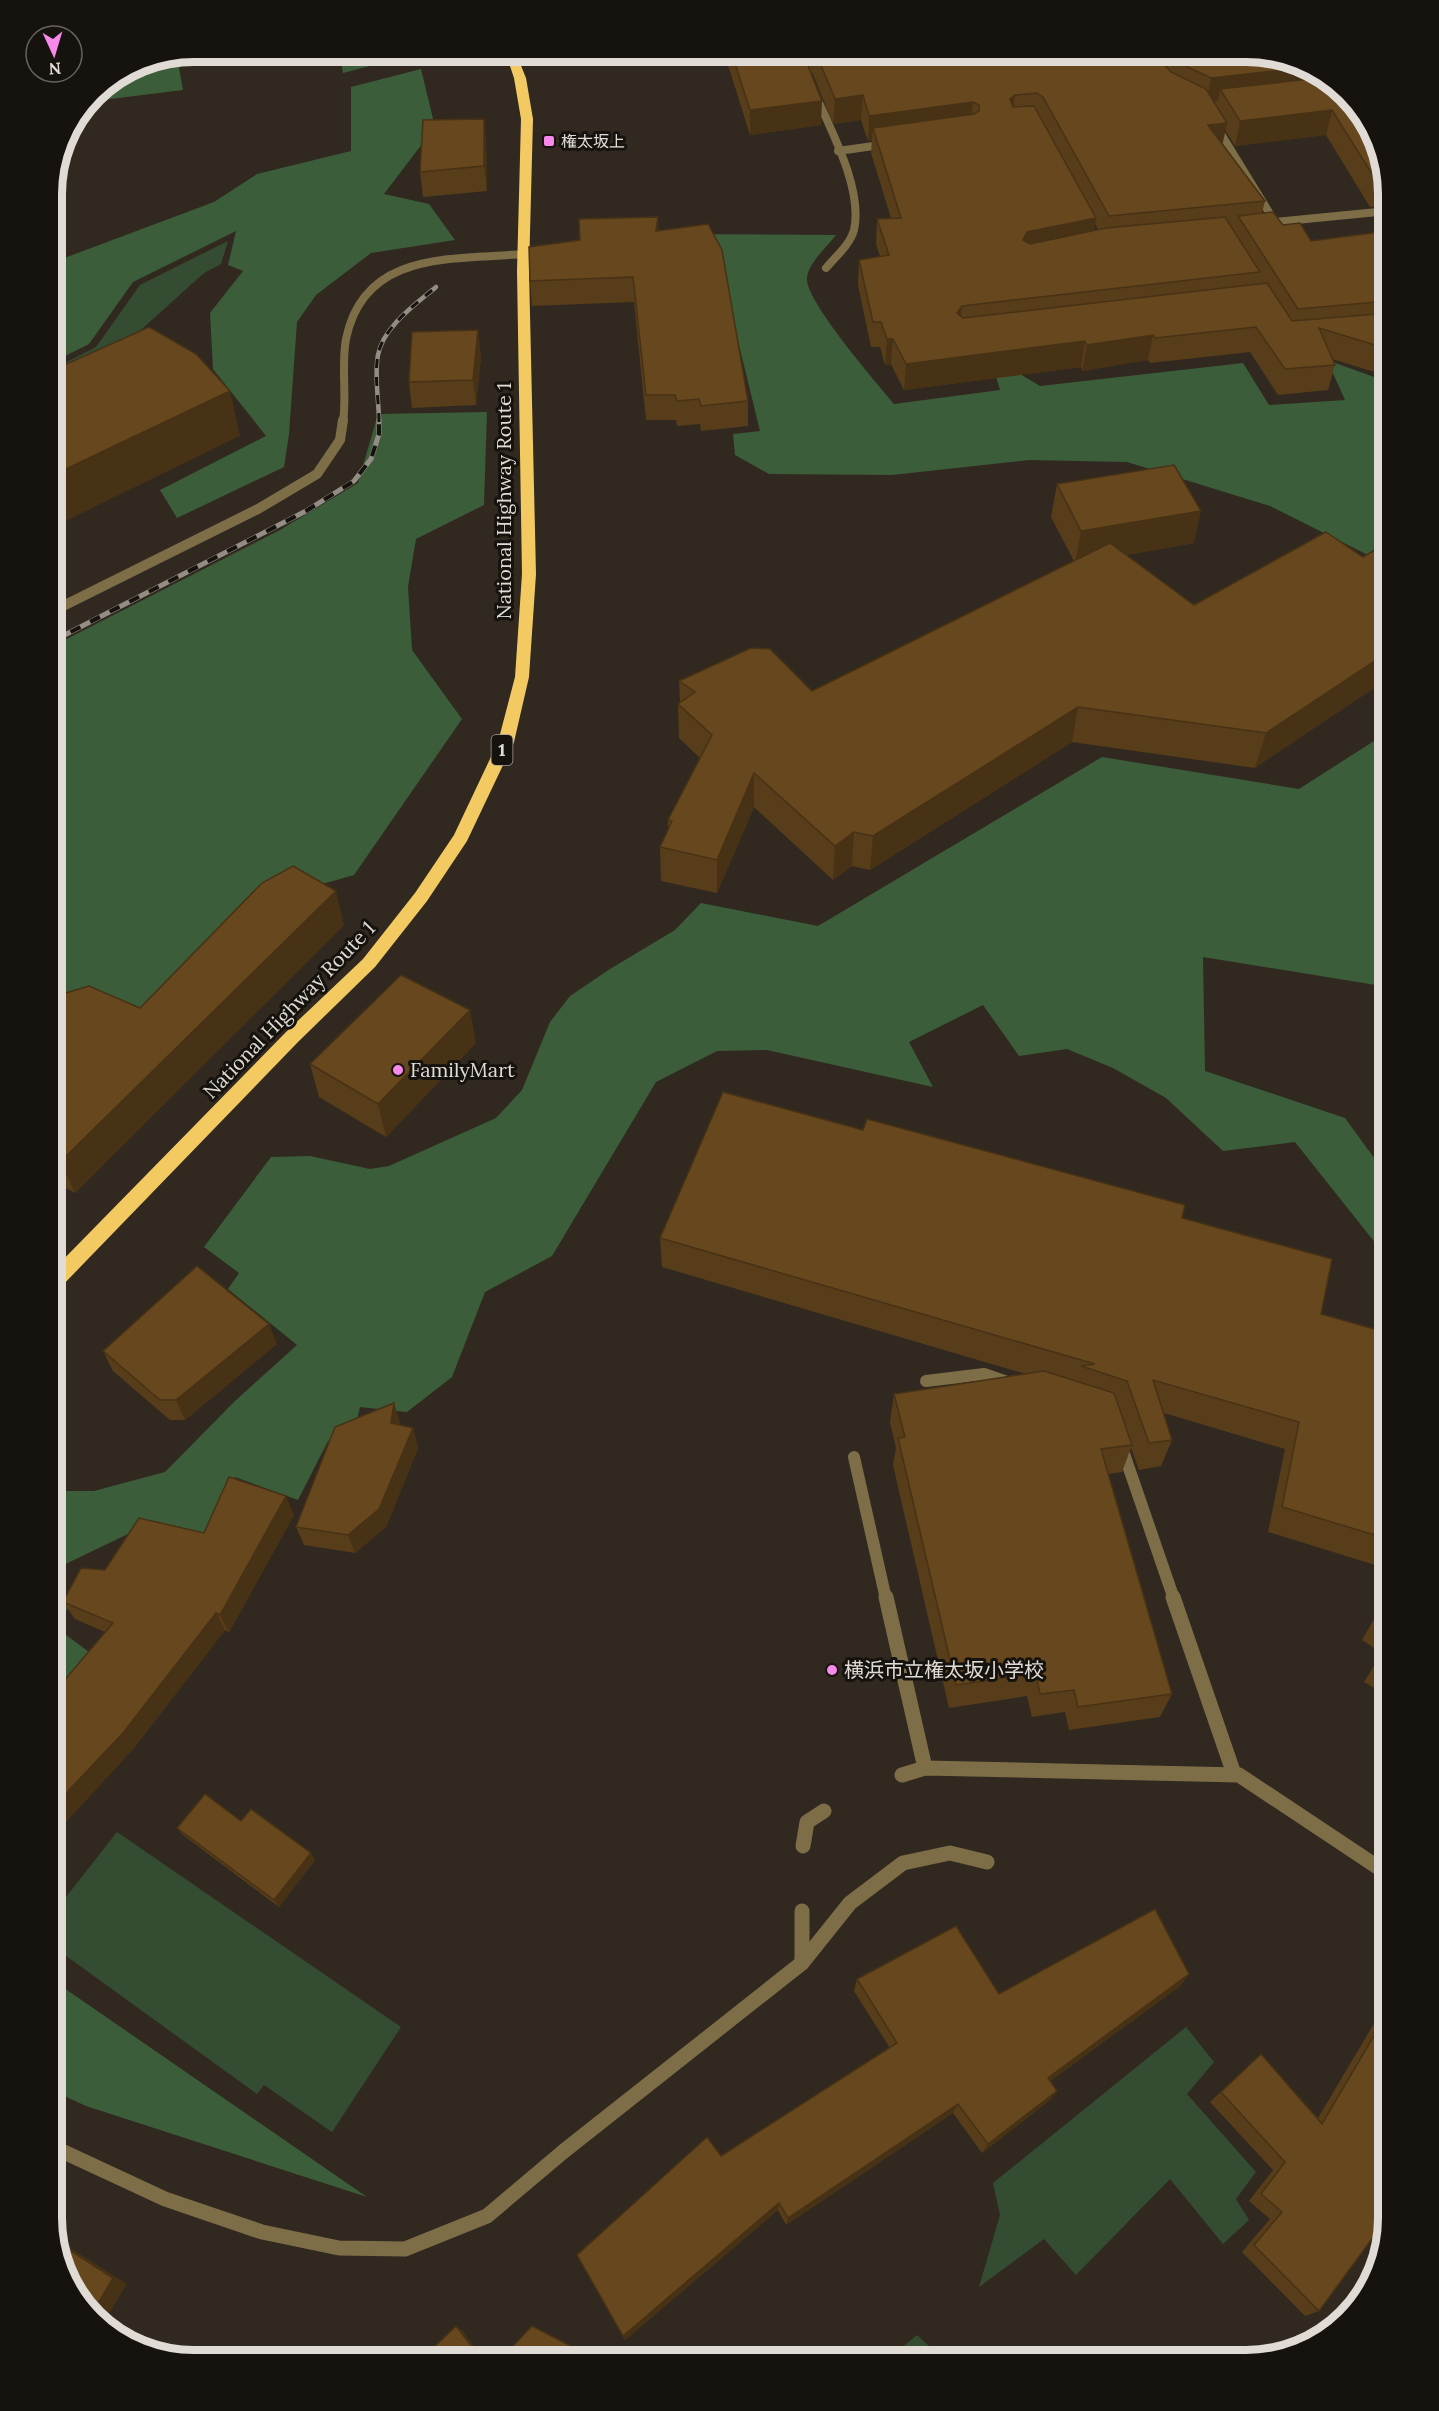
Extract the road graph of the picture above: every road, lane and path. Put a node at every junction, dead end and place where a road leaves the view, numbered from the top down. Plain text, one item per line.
1 (514, 62) edge
2 (812, 87) edge
3 (1211, 118) edge
4 (894, 143) edge
5 (838, 151) junction
6 (1378, 212) edge
7 (1275, 222) junction
8 (1268, 231) edge
9 (524, 254) junction
10 (826, 268) dead end
11 (62, 607) edge
12 (62, 1273) edge
13 (926, 1381) dead end
14 (1026, 1388) edge
15 (1119, 1437) edge
16 (854, 1456) dead end
17 (925, 1767) junction
18 (1234, 1774) junction
19 (902, 1775) dead end
20 (824, 1811) dead end
21 (803, 1845) dead end
22 (987, 1862) dead end
23 (1378, 1868) edge
24 (802, 1911) dead end
25 (802, 1963) junction
26 (62, 2151) edge

1 - 9 highway, National Highway Route 1 / 1
2 - 5 street
3 - 7 street
4 - 5 street
5 - 10 street
6 - 7 street
7 - 8 street
9 - 11 street
9 - 12 highway, National Highway Route 1 / 1
13 - 14 street
15 - 18 street
16 - 17 street
17 - 18 street
17 - 19 street
18 - 23 street
20 - 21 street
22 - 25 street
24 - 25 street
25 - 26 street

